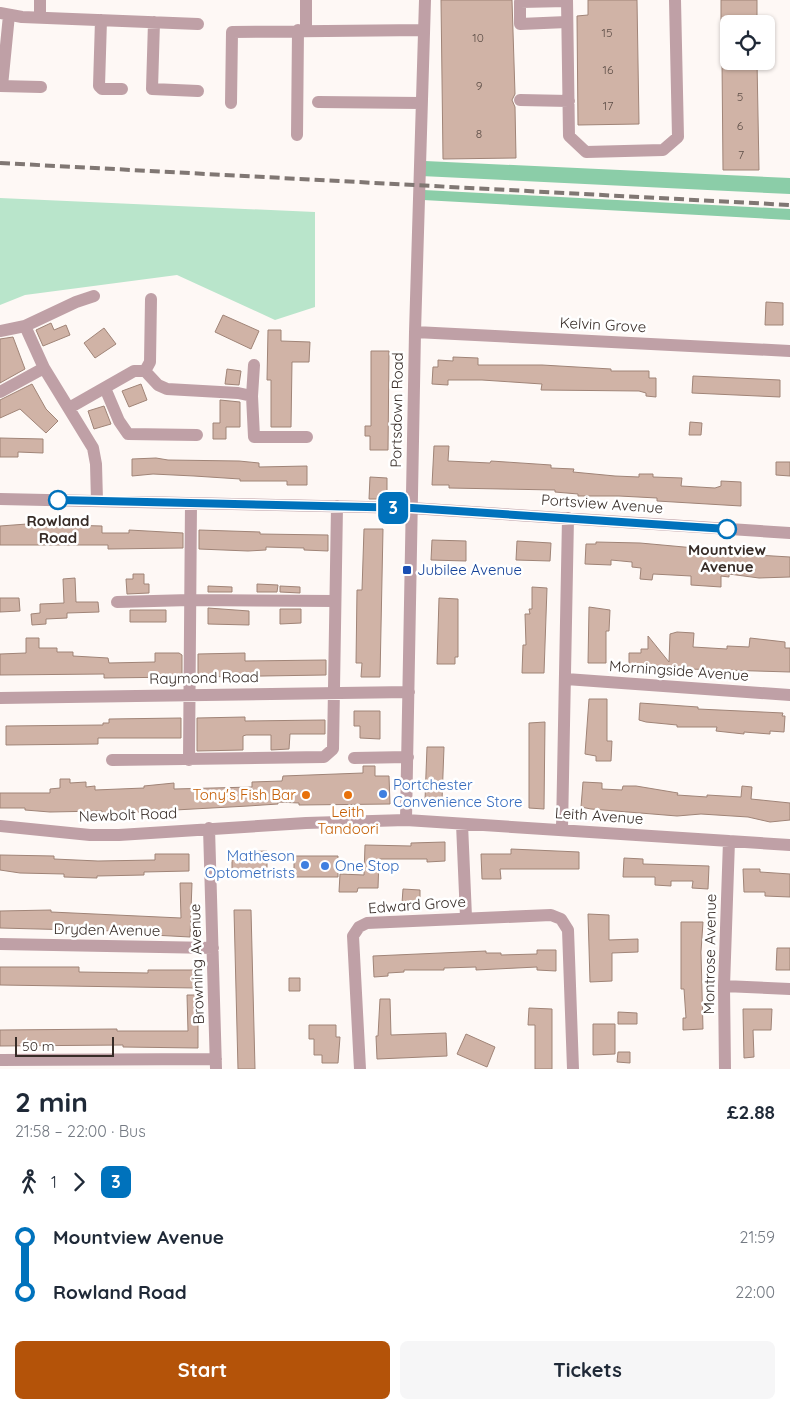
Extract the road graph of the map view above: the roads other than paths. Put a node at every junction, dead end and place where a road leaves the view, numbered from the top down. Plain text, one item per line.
1 (40, 0) edge
2 (306, 0) edge
3 (425, 0) edge
4 (675, 0) edge
5 (567, 1) edge
6 (4, 14) edge
7 (40, 17) junction
8 (101, 20) junction
9 (154, 22) junction
10 (567, 22) junction
11 (198, 24) dead end
12 (302, 30) junction
13 (424, 30) junction
14 (1, 86) edge
15 (41, 87) dead end
16 (122, 90) dead end
17 (198, 91) dead end
18 (520, 100) dead end
19 (569, 101) junction
20 (318, 102) dead end
21 (231, 103) dead end
22 (421, 103) junction
23 (297, 135) dead end
24 (94, 296) dead end
25 (151, 299) dead end
26 (25, 326) junction
27 (0, 331) edge
28 (415, 332) junction
29 (790, 351) edge
30 (254, 365) dead end
31 (44, 368) junction
32 (145, 371) junction
33 (105, 388) junction
34 (0, 392) edge
35 (252, 396) junction
36 (69, 408) junction
37 (197, 434) dead end
38 (308, 436) dead end
39 (0, 499) edge
40 (97, 501) junction
41 (191, 503) junction
42 (338, 506) junction
43 (412, 508) junction
44 (568, 518) junction
45 (790, 534) edge
46 (190, 600) junction
47 (334, 601) junction
48 (117, 602) dead end
49 (566, 679) junction
50 (409, 692) junction
51 (336, 693) junction
52 (189, 694) junction
53 (790, 695) edge
54 (0, 698) edge
55 (408, 757) junction
56 (354, 758) dead end
57 (112, 760) dead end
58 (189, 760) junction
59 (406, 820) junction
60 (462, 824) junction
61 (0, 826) edge
62 (209, 828) junction
63 (562, 829) junction
64 (729, 841) junction
65 (790, 845) edge
66 (466, 917) junction
67 (0, 944) edge
68 (213, 948) junction
69 (724, 986) junction
70 (790, 989) edge
71 (0, 1060) edge
72 (216, 1064) edge
73 (360, 1069) edge
74 (573, 1069) edge
75 (725, 1069) edge

1 - 7 street
2 - 12 street
3 - 13 street, Portsdown Road
4 - 19 street
5 - 10 street
5 - 10 street
6 - 7 street
6 - 14 street
7 - 8 street
8 - 9 street
8 - 16 street
9 - 11 street
9 - 17 street
10 - 19 street
12 - 13 street
12 - 21 street
12 - 23 street
13 - 22 street, Portsdown Road
14 - 15 street
18 - 19 street
20 - 22 street
22 - 28 street, Portsdown Road
24 - 26 street
25 - 32 street
26 - 27 street
26 - 31 street
28 - 29 street, Kelvin Grove
28 - 43 street, Portsdown Road
30 - 35 street
31 - 34 street
31 - 36 street
32 - 33 street
32 - 35 street
33 - 36 street
33 - 37 street
35 - 38 street
36 - 40 street
39 - 40 street
40 - 41 street
41 - 42 street
41 - 46 street
42 - 43 street
42 - 47 street
43 - 44 street, Portsview Avenue
43 - 50 street, Portsdown Road
44 - 45 street, Portsview Avenue
44 - 49 street
46 - 47 street
46 - 48 street
46 - 52 street
47 - 51 street
49 - 53 street, Morningside Avenue
49 - 63 street
50 - 51 street, Raymond Road
50 - 55 street, Portsdown Road
51 - 52 street, Raymond Road
51 - 58 street
52 - 54 street, Raymond Road
52 - 58 street
55 - 56 street
55 - 59 street, Portsdown Road
57 - 58 street
59 - 60 street, Leith Avenue
59 - 62 street, Newbolt Road
60 - 63 street, Leith Avenue
60 - 66 street
61 - 62 street, Newbolt Road
62 - 68 street, Browning Avenue
63 - 64 street, Leith Avenue
64 - 65 street, Leith Avenue
64 - 69 street, Montrose Avenue
66 - 73 street, Edward Grove
66 - 74 street, Edward Grove
67 - 68 street, Dryden Avenue
68 - 72 street, Browning Avenue
69 - 70 street
69 - 75 street, Montrose Avenue
71 - 72 street

